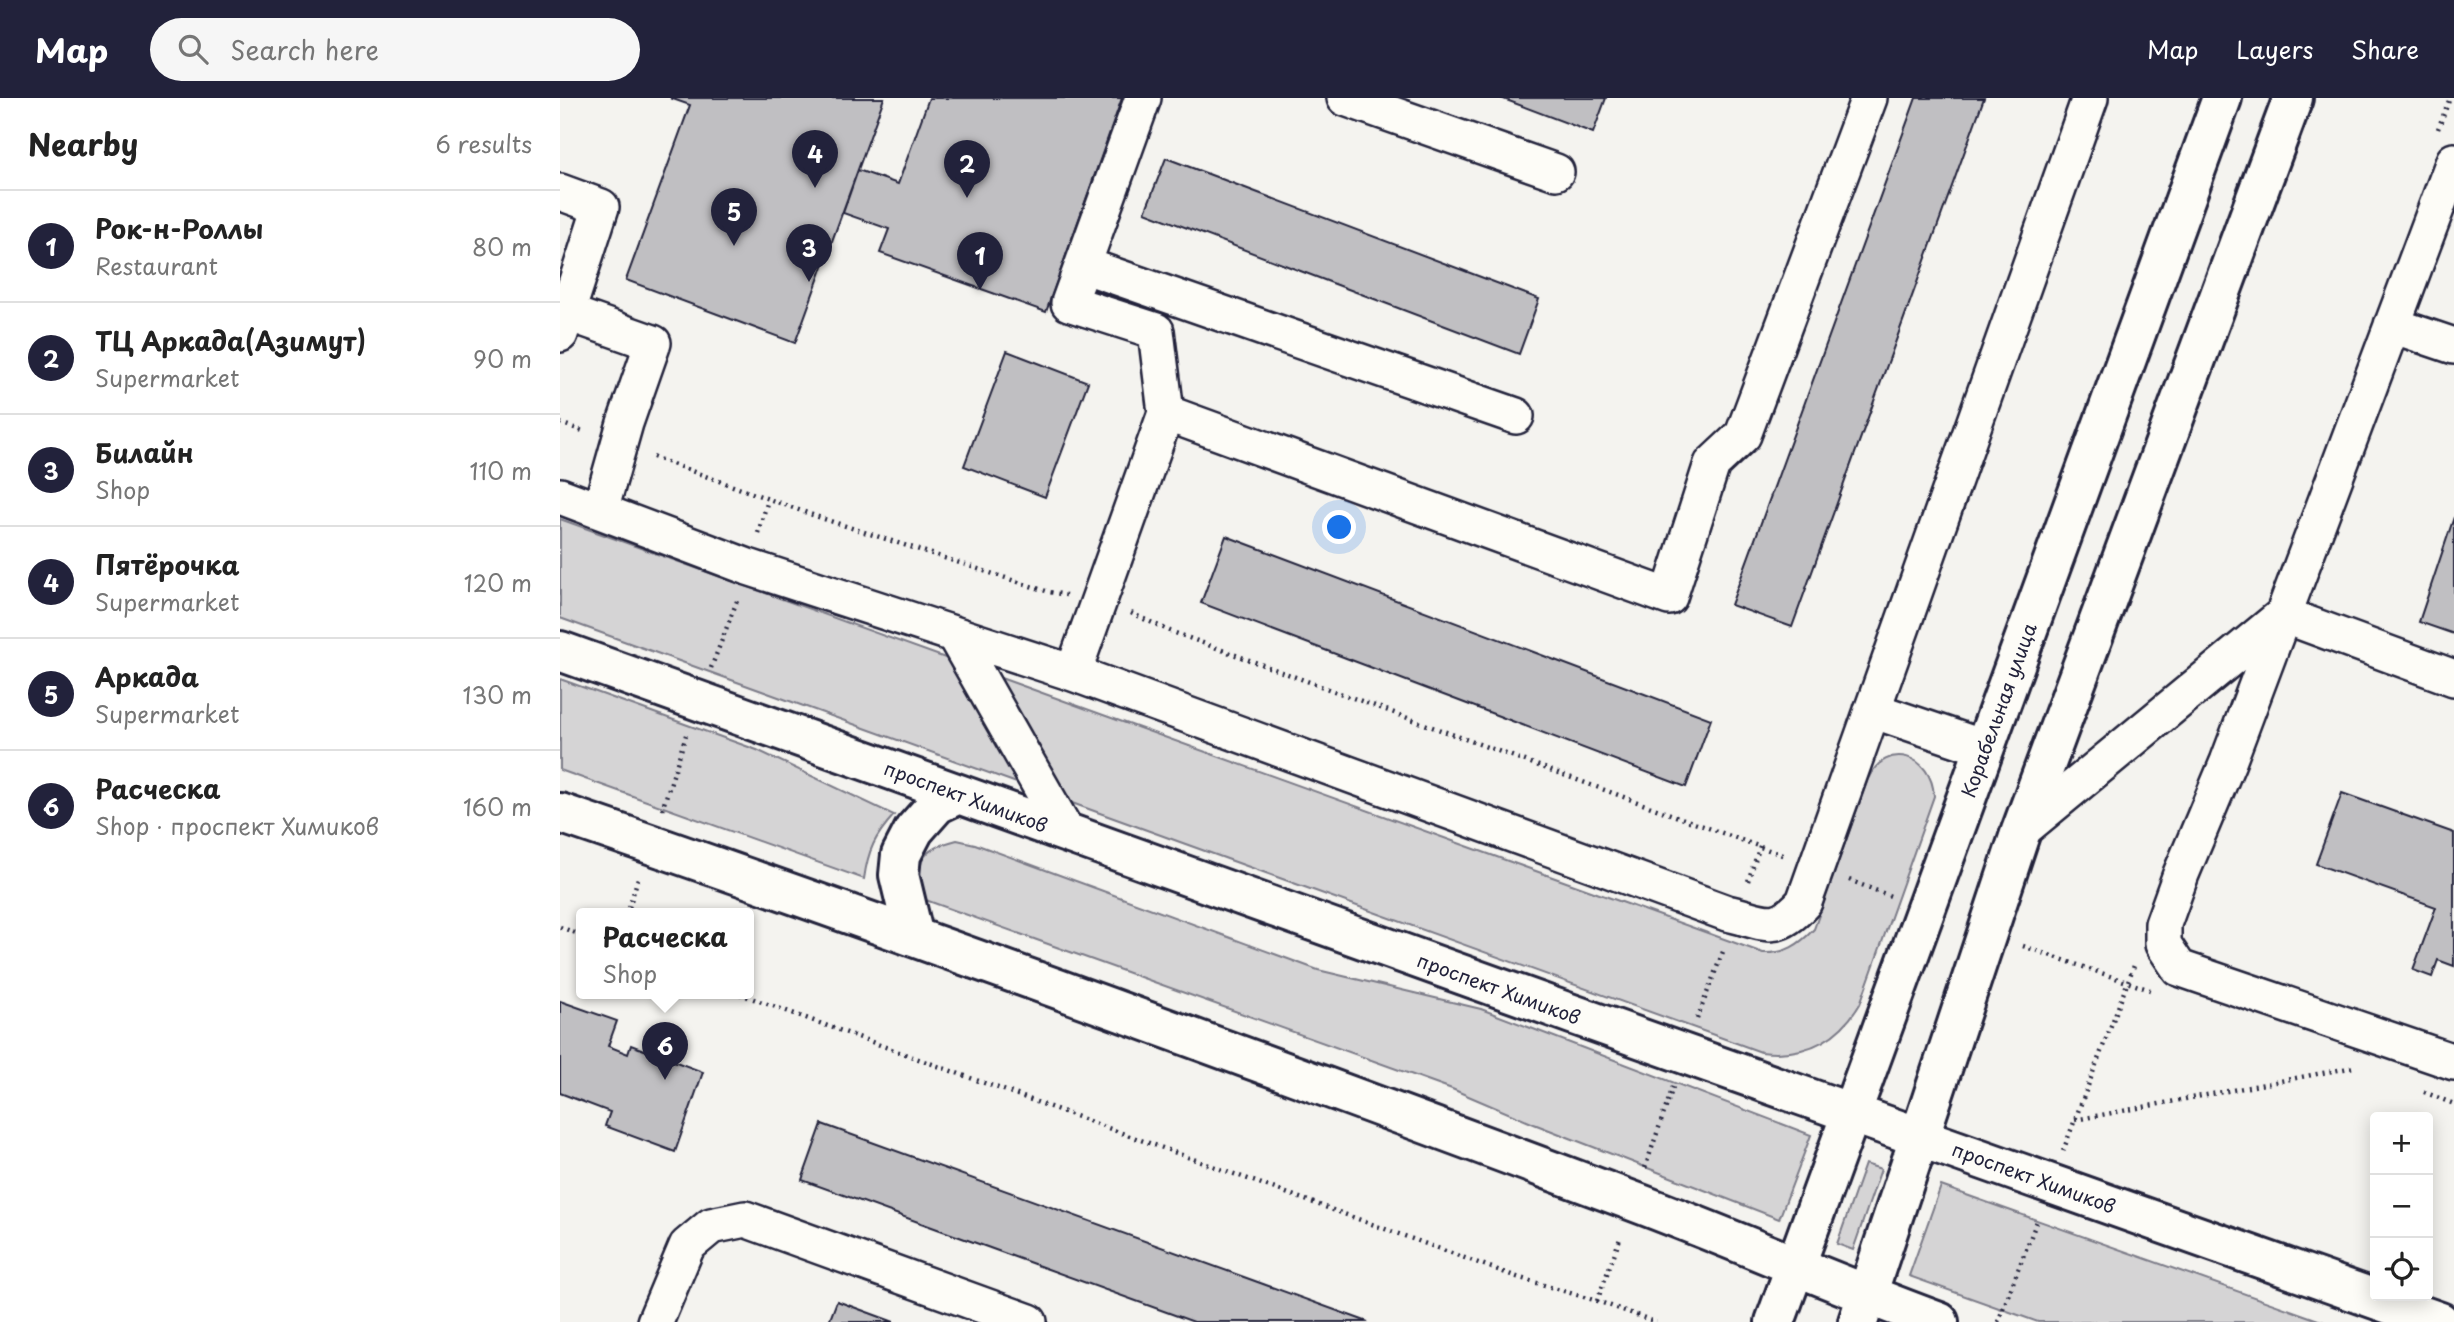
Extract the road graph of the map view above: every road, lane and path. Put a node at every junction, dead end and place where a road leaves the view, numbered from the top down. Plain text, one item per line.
1 (1143, 98) edge
2 (1345, 98) edge
3 (1869, 98) edge
4 (2090, 98) edge
5 (2222, 98) edge
6 (2293, 98) edge
7 (2454, 161) edge
8 (1556, 172) dead end
9 (560, 192) edge
10 (1083, 265) junction
11 (564, 323) edge
12 (2392, 325) junction
13 (2454, 346) edge
14 (1166, 413) junction
15 (1516, 416) dead end
16 (560, 423) edge
17 (619, 444) junction
18 (560, 496) edge
19 (600, 511) junction
20 (1099, 599) junction
21 (2283, 615) junction
22 (954, 634) junction
23 (560, 651) edge
24 (1073, 673) junction
25 (2454, 678) edge
26 (1872, 710) junction
27 (1984, 748) junction
28 (958, 794) junction
29 (560, 813) edge
30 (2021, 831) junction
31 (1067, 833) junction
32 (1760, 846) dead end
33 (914, 937) junction
34 (754, 999) edge
35 (2454, 1062) edge
36 (2354, 1067) dead end
37 (1852, 1112) junction
38 (2074, 1120) dead end
39 (1919, 1136) junction
40 (1796, 1266) junction
41 (1863, 1309) edge
42 (655, 1322) edge
43 (1029, 1322) edge
44 (1656, 1322) edge
45 (1775, 1322) edge
46 (1939, 1322) edge
47 (2440, 1322) edge

1 - 10 lane
2 - 8 lane
3 - 14 lane
4 - 26 lane
5 - 27 main road, Корабельная улица
6 - 30 main road
7 - 12 lane
9 - 11 lane
10 - 14 lane
10 - 15 lane
11 - 17 lane
12 - 13 lane
12 - 21 lane
14 - 20 lane
16 - 17 path
17 - 19 lane
17 - 20 path
18 - 19 lane
19 - 22 lane
20 - 24 lane
20 - 32 path
21 - 25 lane
21 - 30 lane
21 - 35 lane
22 - 24 lane
22 - 31 lane
23 - 28 main road, проспект Химиков
24 - 26 lane
26 - 27 lane
27 - 37 main road, Корабельная улица
28 - 31 main road, проспект Химиков
28 - 33 main road
29 - 33 main road
30 - 39 main road
31 - 37 main road, проспект Химиков
33 - 40 main road
34 - 44 path
36 - 38 path
37 - 39 main road, проспект Химиков
37 - 40 main road, Корабельная улица
39 - 41 main road
39 - 47 main road, проспект Химиков
40 - 41 main road
40 - 45 main road, Корабельная улица
41 - 46 main road
42 - 43 lane

